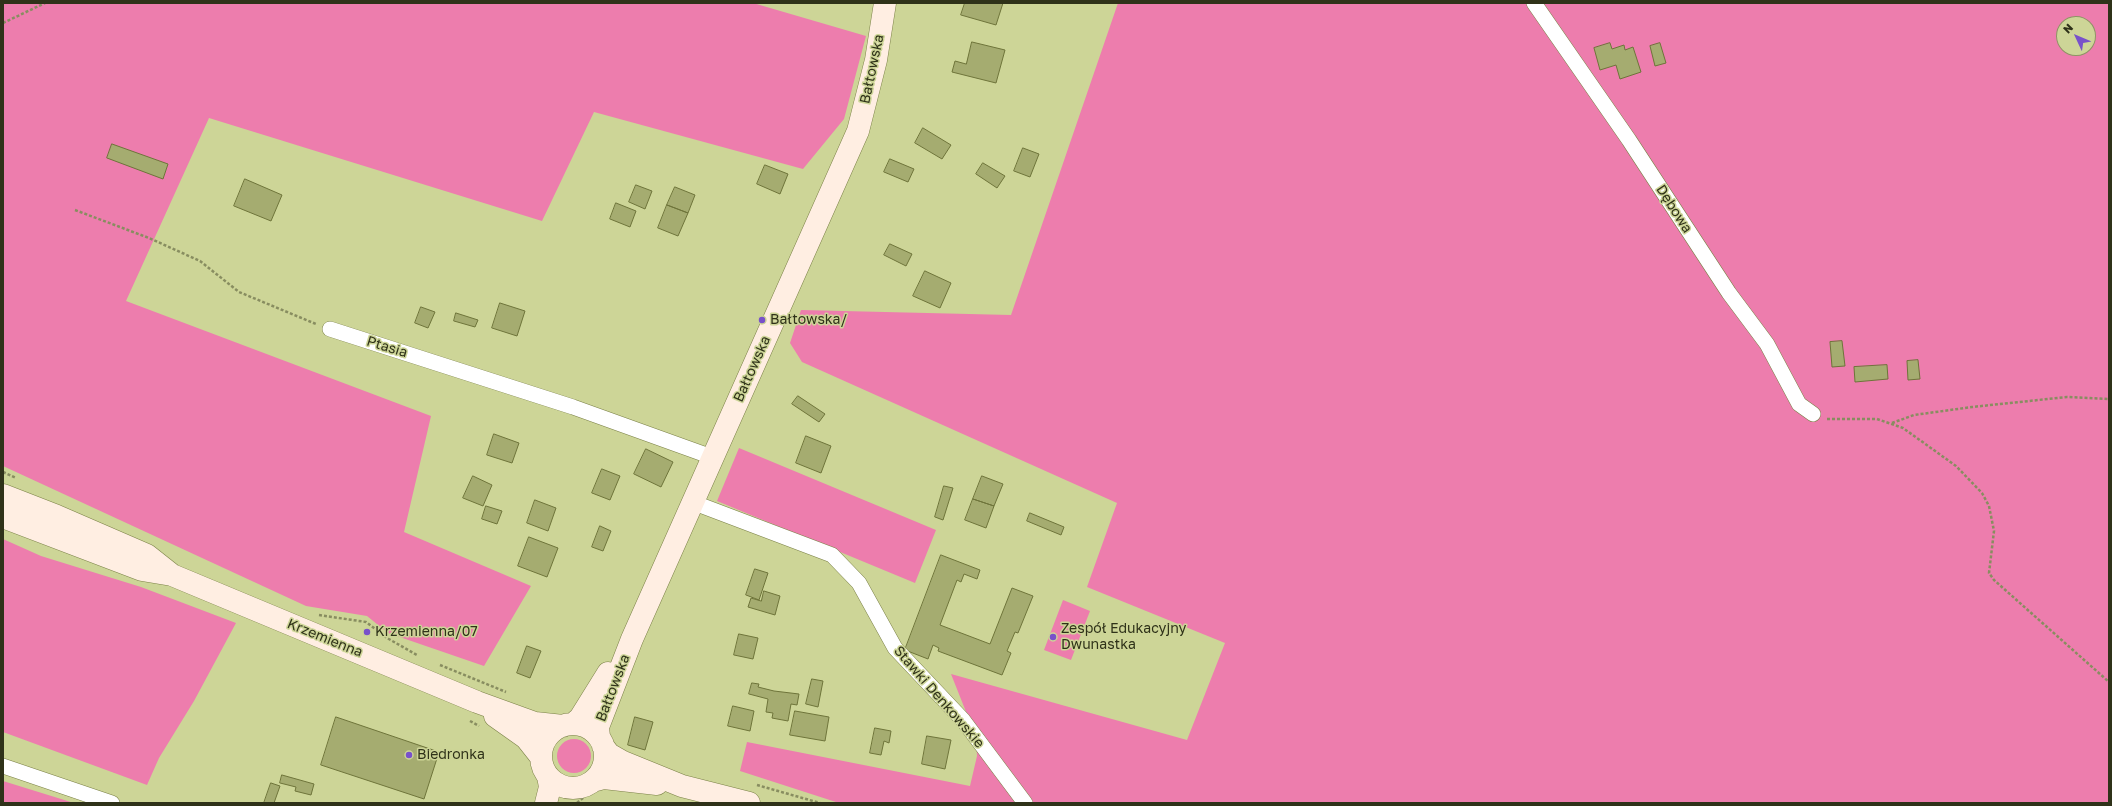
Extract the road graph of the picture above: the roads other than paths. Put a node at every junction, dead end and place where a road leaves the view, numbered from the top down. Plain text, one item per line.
1 (885, 3) edge
2 (1534, 3) edge
3 (330, 329) road end
4 (1813, 414) road end
5 (712, 457) junction
6 (3, 495) edge
7 (692, 502) junction
8 (3, 517) edge
9 (172, 575) junction
10 (632, 639) junction
11 (477, 702) junction
12 (568, 725) junction
13 (601, 742) junction
14 (3, 766) edge
15 (545, 767) junction
16 (588, 784) junction
17 (682, 786) junction
18 (750, 793) edge
19 (112, 803) edge
20 (546, 803) edge
21 (564, 803) edge
22 (1025, 803) edge

1 - 5 main road, Bałtowska
2 - 4 street, Dębowa
3 - 5 street, Ptasia
5 - 7 main road, Bałtowska
6 - 9 main road, Krzemienna
7 - 10 main road, Bałtowska
7 - 22 street, Stawki Denkowskie
8 - 9 main road, Krzemienna
9 - 11 main road, Krzemienna
10 - 12 main road, Bałtowska
10 - 13 main road, Bałtowska
11 - 12 main road, Krzemienna
11 - 15 main road, Krzemienna
12 - 13 main road
12 - 15 main road
13 - 16 main road
13 - 17 main road
14 - 19 street
15 - 16 main road
15 - 20 main road
16 - 17 main road
16 - 21 main road
17 - 18 main road

